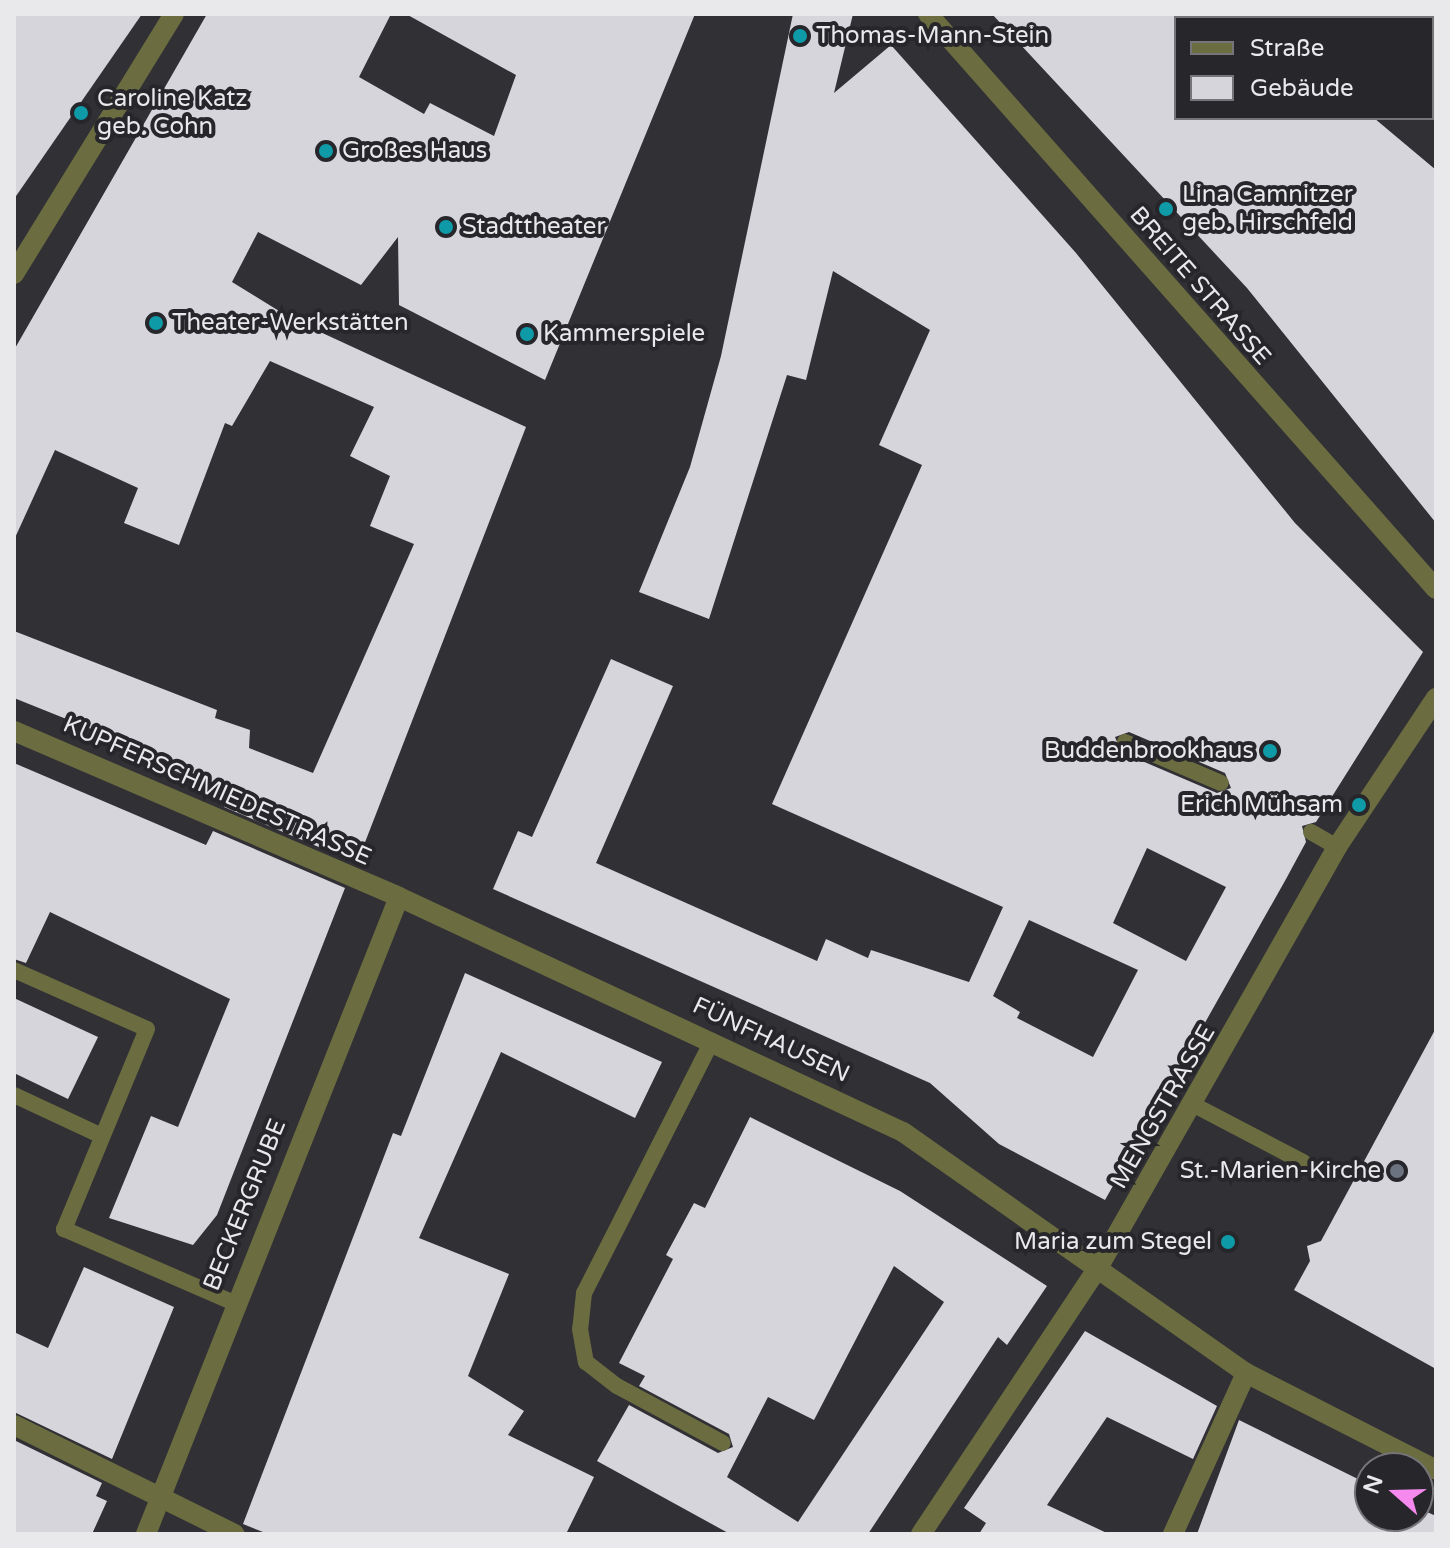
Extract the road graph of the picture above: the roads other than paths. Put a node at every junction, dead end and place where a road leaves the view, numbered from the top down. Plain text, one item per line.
1 (174, 14) edge
2 (928, 14) edge
3 (14, 274) edge
4 (1436, 589) edge
5 (1436, 698) edge
6 (14, 731) edge
7 (1125, 742) dead end
8 (1221, 783) dead end
9 (1311, 832) dead end
10 (1337, 847) junction
11 (399, 897) junction
12 (14, 970) edge
13 (712, 1041) junction
14 (14, 1095) edge
15 (1196, 1106) junction
16 (102, 1136) junction
17 (1303, 1162) dead end
18 (1098, 1268) junction
19 (234, 1303) junction
20 (1246, 1373) junction
21 (14, 1425) edge
22 (723, 1443) dead end
23 (1436, 1470) edge
24 (161, 1496) junction
25 (146, 1534) edge
26 (235, 1534) edge
27 (921, 1534) edge
28 (1173, 1534) edge

1 - 3 street
2 - 4 street, BREITE STRASSE
5 - 10 street, MENGSTRASSE
6 - 11 street, KUPFERSCHMIEDESTRASSE
7 - 8 lane
9 - 10 lane
10 - 15 street, MENGSTRASSE
11 - 13 street, FÜNFHAUSEN
11 - 19 street, BECKERGRUBE
12 - 16 lane
13 - 18 street, FÜNFHAUSEN
13 - 22 lane
14 - 16 lane
15 - 17 lane
15 - 18 street, MENGSTRASSE
16 - 19 lane
18 - 20 street, FÜNFHAUSEN
18 - 27 street, MENGSTRASSE
19 - 24 street, BECKERGRUBE
20 - 23 street, FÜNFHAUSEN
20 - 28 street
21 - 24 street
24 - 25 street, BECKERGRUBE
24 - 26 street

